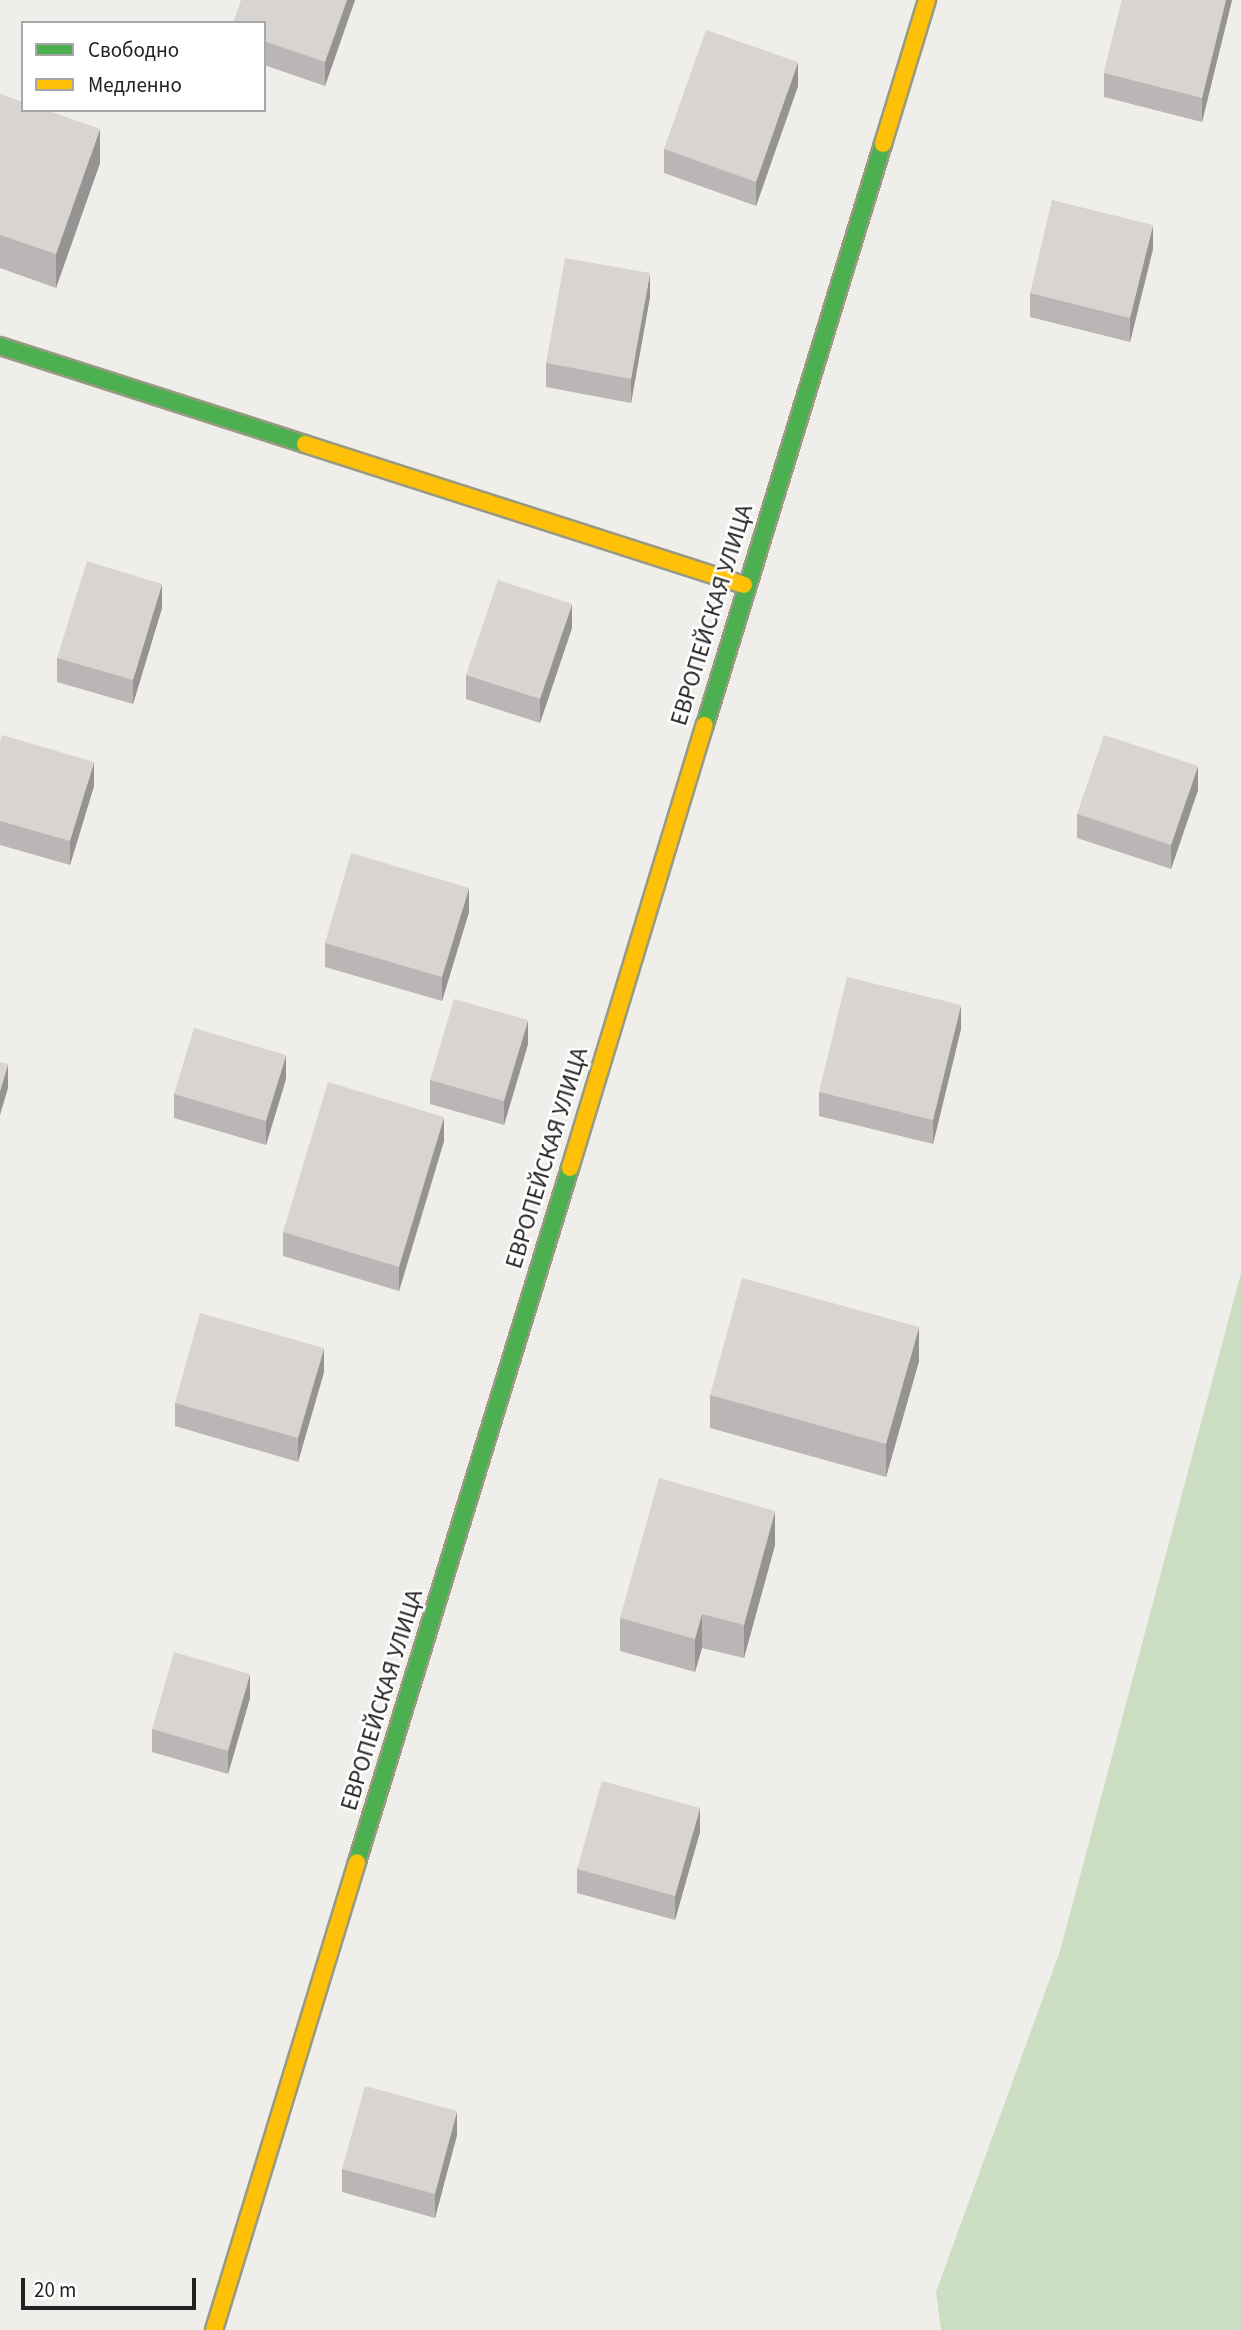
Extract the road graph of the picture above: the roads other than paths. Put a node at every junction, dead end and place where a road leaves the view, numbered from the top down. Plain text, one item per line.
1 (927, 0) edge
2 (0, 346) edge
3 (744, 586) junction
4 (214, 2330) edge

1 - 3 street, ЕВРОПЕЙСКАЯ УЛИЦА
2 - 3 street
3 - 4 street, ЕВРОПЕЙСКАЯ УЛИЦА

